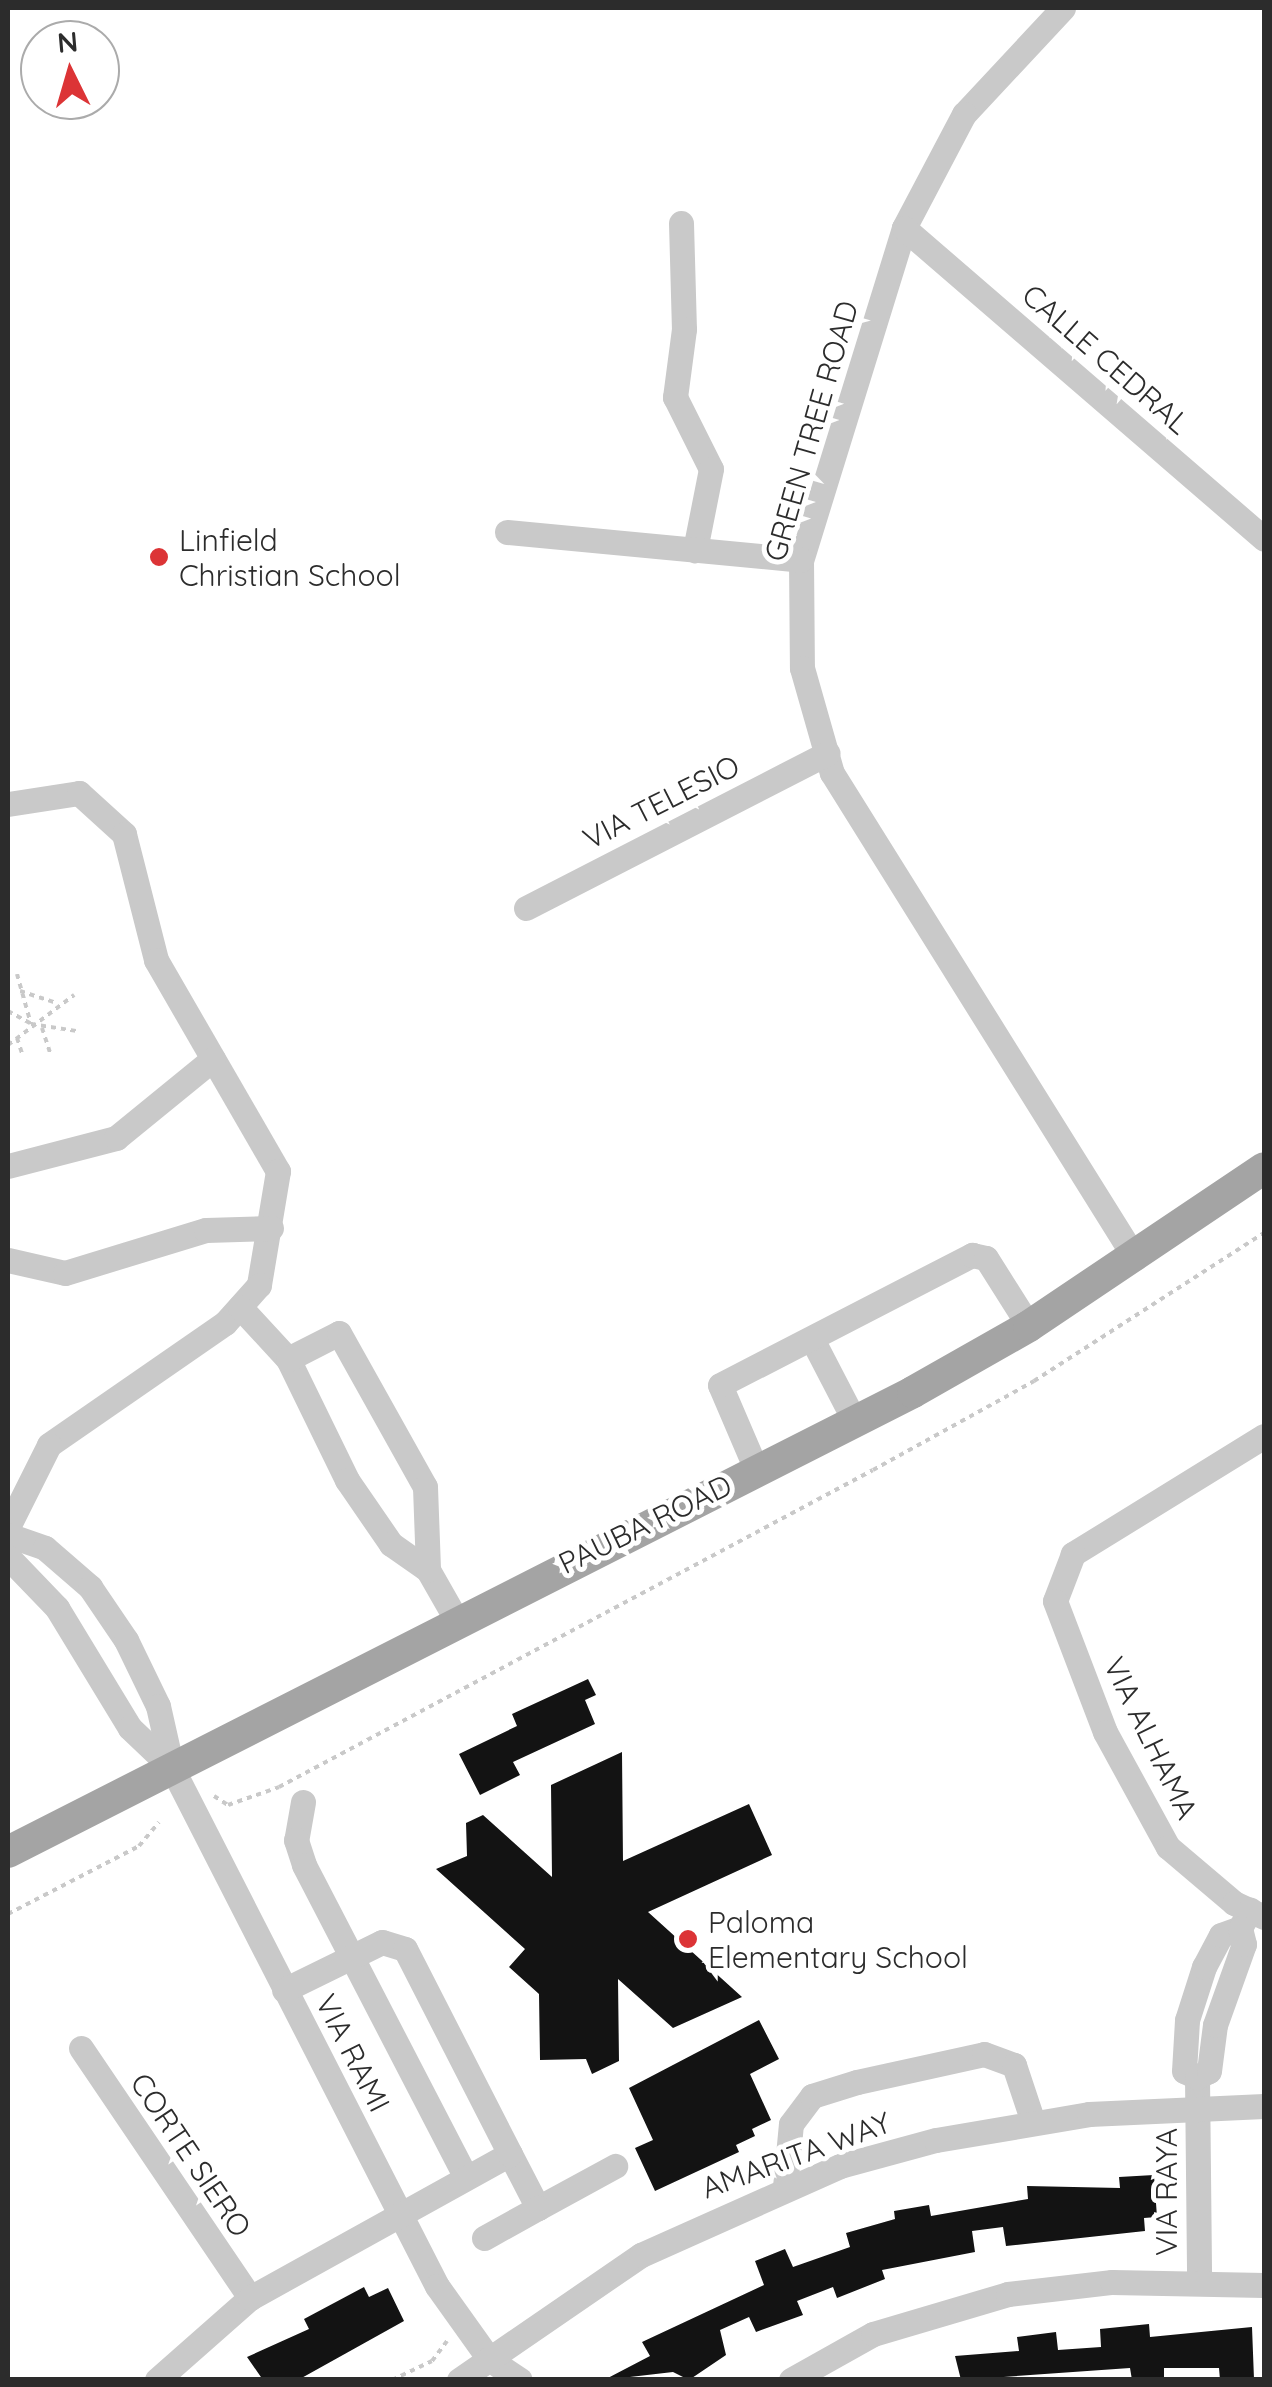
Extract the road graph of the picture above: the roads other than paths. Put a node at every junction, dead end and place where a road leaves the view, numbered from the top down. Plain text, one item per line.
1 (1063, 8) edge
2 (681, 222) dead end
3 (904, 228) junction
4 (507, 532) dead end
5 (1264, 539) edge
6 (694, 550) junction
7 (801, 560) junction
8 (826, 753) junction
9 (8, 804) edge
10 (526, 908) dead end
11 (212, 1059) junction
12 (8, 1166) edge
13 (1264, 1168) edge
14 (272, 1228) junction
15 (1135, 1258) junction
16 (8, 1260) edge
17 (240, 1307) junction
18 (1030, 1326) junction
19 (812, 1339) junction
20 (288, 1359) junction
21 (855, 1422) junction
22 (1264, 1436) edge
23 (756, 1468) junction
24 (8, 1531) edge
25 (8, 1557) edge
26 (428, 1570) junction
27 (456, 1619) junction
28 (172, 1768) junction
29 (303, 1802) dead end
30 (8, 1852) edge
31 (1251, 1918) edge
32 (353, 1956) junction
33 (284, 1990) junction
34 (81, 2048) dead end
35 (1198, 2104) junction
36 (1264, 2106) edge
37 (1034, 2122) junction
38 (510, 2154) junction
39 (615, 2166) dead end
40 (466, 2178) junction
41 (786, 2187) junction
42 (538, 2208) junction
43 (399, 2215) junction
44 (484, 2238) dead end
45 (1200, 2280) junction
46 (1264, 2285) edge
47 (250, 2298) junction
48 (489, 2370) edge
49 (157, 2380) edge
50 (459, 2380) edge
51 (520, 2380) edge
52 (791, 2380) edge

1 - 3 street, GREEN TREE ROAD
2 - 6 street
3 - 5 street, CALLE CEDRAL
3 - 7 street, GREEN TREE ROAD
4 - 6 street
6 - 7 street
7 - 8 street, GREEN TREE ROAD
8 - 10 street, VIA TELESIO
8 - 15 street, GREEN TREE ROAD
9 - 11 street
11 - 12 street
11 - 14 street
13 - 15 main road, PAUBA ROAD
14 - 16 street
14 - 17 street
15 - 18 main road, PAUBA ROAD
17 - 20 street
17 - 24 street
18 - 19 street
18 - 21 main road, PAUBA ROAD
19 - 21 street
19 - 23 street
20 - 26 street
20 - 26 street
21 - 23 main road, PAUBA ROAD
22 - 31 street, VIA ALHAMA
23 - 27 main road, PAUBA ROAD
24 - 28 street
25 - 28 street
26 - 27 street
27 - 28 main road, PAUBA ROAD
28 - 30 main road, PAUBA ROAD
28 - 33 street, VIA RAMI
29 - 32 street
31 - 35 street, VIA RAYA
32 - 33 street
32 - 38 street
32 - 40 street
33 - 43 street, VIA RAMI
34 - 47 street, CORTE SIERO
35 - 36 street, AMARITA WAY
35 - 37 street, AMARITA WAY
35 - 45 street, VIA RAYA
37 - 41 street, AMARITA WAY
37 - 41 street
38 - 40 street
38 - 42 street
39 - 42 street
40 - 43 street
41 - 48 street, AMARITA WAY
42 - 44 street
43 - 47 street
43 - 48 street, VIA RAMI
45 - 46 street
45 - 52 street
47 - 49 street
48 - 50 street, AMARITA WAY
48 - 51 street, VIA RAMI

